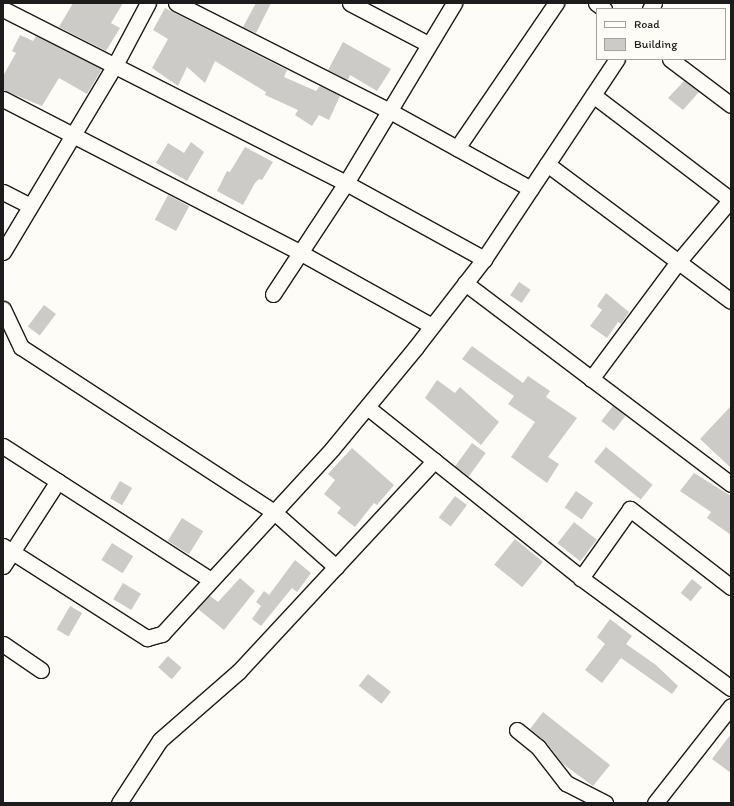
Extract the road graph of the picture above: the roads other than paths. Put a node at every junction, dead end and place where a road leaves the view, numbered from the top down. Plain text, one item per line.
1 (148, 3) edge
2 (176, 3) edge
3 (350, 3) edge
4 (454, 3) edge
5 (556, 3) edge
6 (3, 9) edge
7 (428, 44) junction
8 (616, 60) edge
9 (671, 60) edge
10 (115, 65) junction
11 (593, 95) junction
12 (3, 99) edge
13 (731, 105) edge
14 (388, 110) junction
15 (74, 135) junction
16 (457, 148) junction
17 (548, 164) junction
18 (346, 183) junction
19 (531, 189) junction
20 (3, 192) edge
21 (731, 200) edge
22 (29, 205) junction
23 (3, 252) edge
24 (300, 253) junction
25 (484, 260) junction
26 (678, 262) junction
27 (465, 283) junction
28 (273, 294) dead end
29 (731, 301) edge
30 (3, 309) edge
31 (432, 326) junction
32 (591, 379) junction
33 (367, 407) junction
34 (3, 446) edge
35 (434, 461) junction
36 (58, 481) junction
37 (731, 484) edge
38 (274, 512) junction
39 (8, 549) edge
40 (3, 566) edge
41 (336, 567) junction
42 (581, 578) junction
43 (211, 580) junction
44 (731, 587) edge
45 (3, 644) edge
46 (41, 670) dead end
47 (731, 688) edge
48 (731, 706) edge
49 (517, 730) dead end
50 (119, 803) edge
51 (605, 803) edge
52 (655, 803) edge

1 - 10 street
2 - 14 street
3 - 7 street
4 - 7 street
5 - 16 street
6 - 10 street
7 - 14 street
8 - 11 street
9 - 13 street
10 - 15 street
10 - 18 street
11 - 17 street
11 - 21 street
12 - 15 street
14 - 16 street
14 - 18 street
15 - 22 street
15 - 24 street
16 - 19 street
17 - 19 street
17 - 26 street
18 - 24 street
18 - 25 street
19 - 25 street
20 - 22 street
21 - 26 street
22 - 23 street
24 - 28 street
24 - 31 street
25 - 27 street
26 - 29 street
26 - 32 street
27 - 31 street
27 - 32 street
30 - 38 street
31 - 33 street
32 - 37 street
33 - 35 street
33 - 38 street
34 - 36 street
35 - 41 street
35 - 42 street
36 - 39 street
36 - 43 street
38 - 41 street
38 - 43 street
39 - 40 street
39 - 43 street
41 - 50 street
42 - 44 street
42 - 47 street
45 - 46 street
48 - 52 street
49 - 51 street

